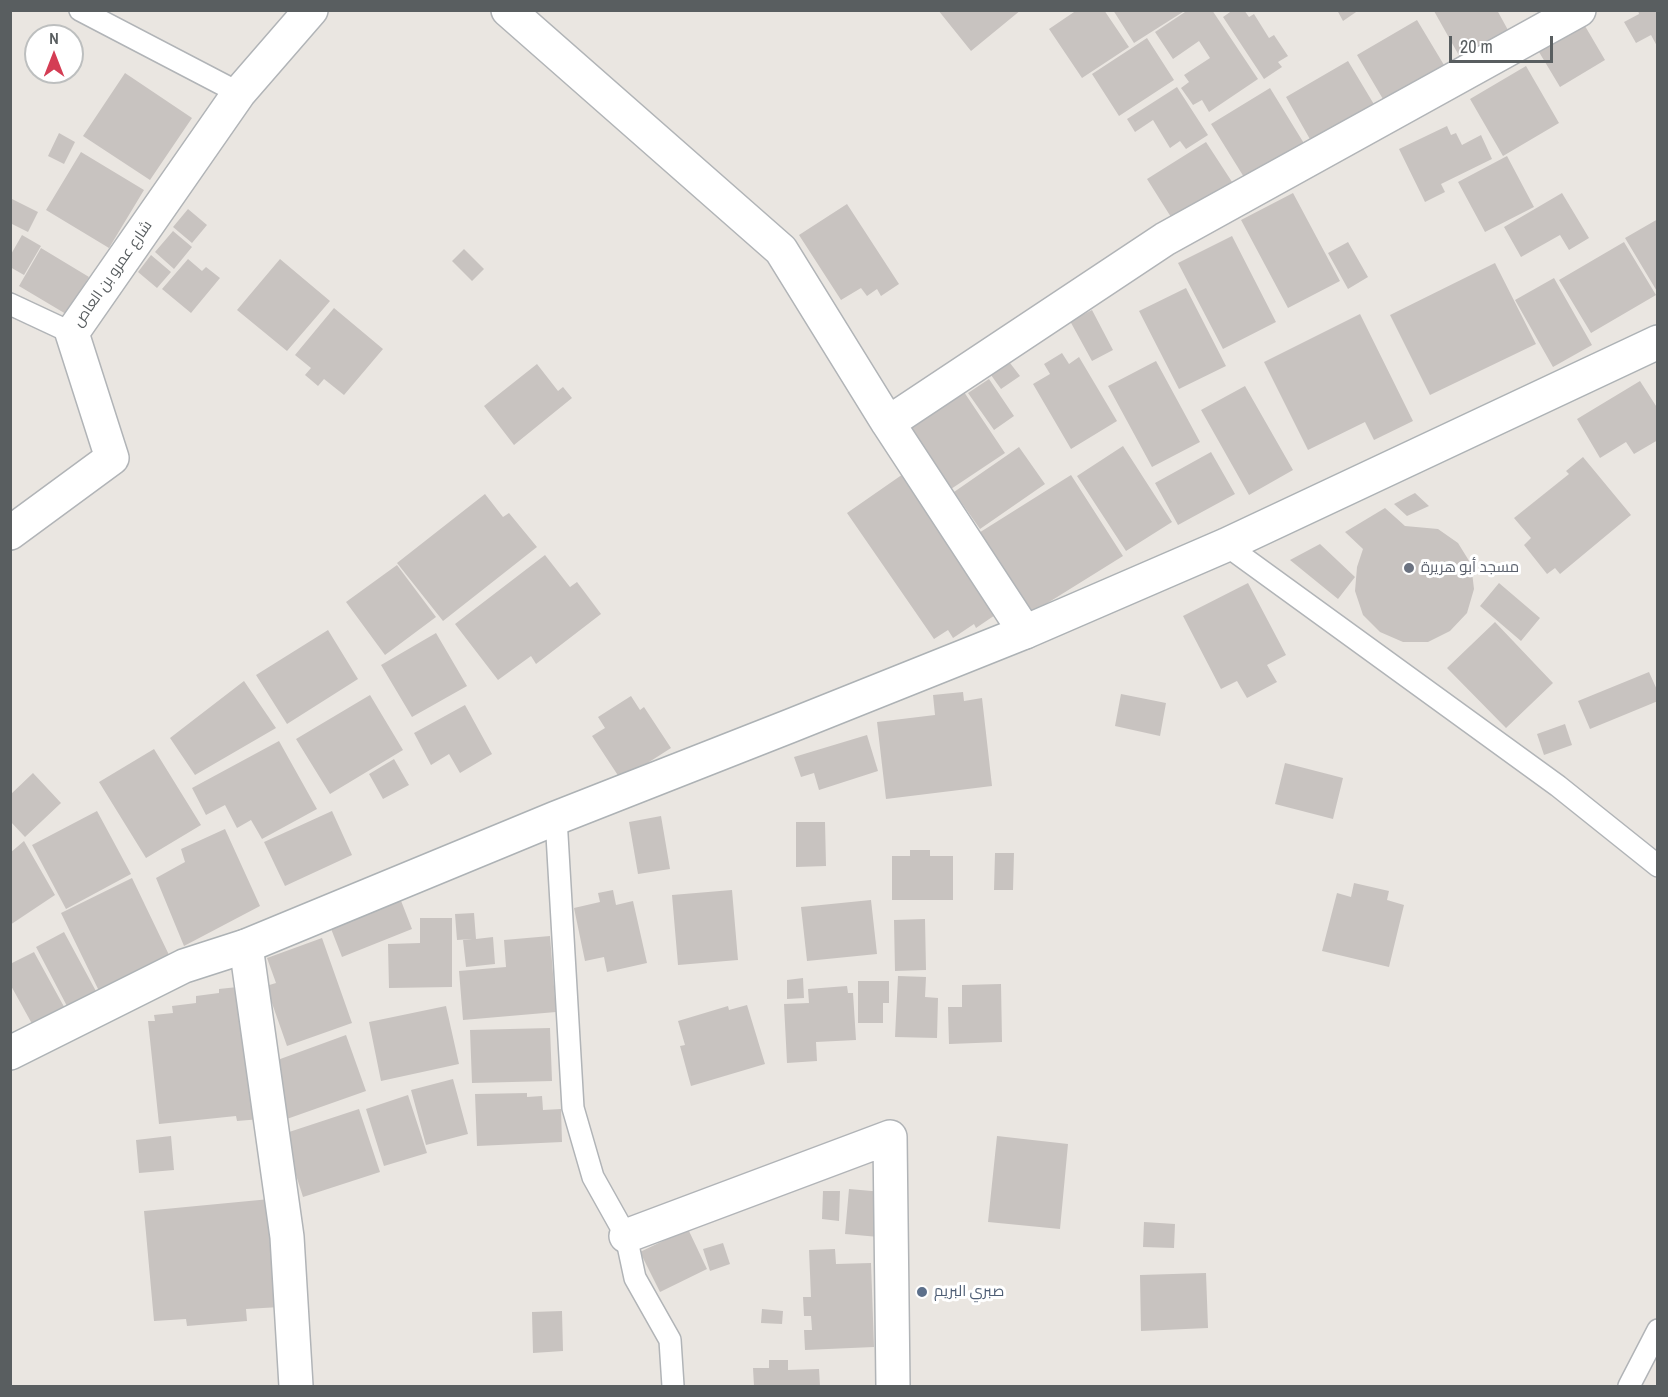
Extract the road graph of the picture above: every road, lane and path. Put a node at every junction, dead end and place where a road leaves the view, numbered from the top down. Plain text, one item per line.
1 (80, 10) edge
2 (310, 10) edge
3 (508, 10) edge
4 (1579, 10) edge
5 (238, 93) junction
6 (10, 304) edge
7 (72, 333) junction
8 (1658, 342) edge
9 (888, 423) junction
10 (10, 533) edge
11 (1226, 545) junction
12 (1025, 632) junction
13 (556, 818) junction
14 (1658, 866) edge
15 (246, 946) junction
16 (10, 1053) edge
17 (626, 1236) junction
18 (1658, 1330) edge
19 (296, 1386) edge
20 (673, 1386) edge
21 (892, 1386) edge
22 (1629, 1386) edge

1 - 5 lane
2 - 5 street, شارع عمرو بن العاص
3 - 9 street
4 - 9 street
5 - 7 street, شارع عمرو بن العاص
6 - 7 lane
7 - 10 street, شارع عمرو بن العاص
8 - 11 street
9 - 12 street
11 - 12 street
11 - 14 lane
12 - 13 street
13 - 15 street
13 - 17 lane
15 - 16 street
15 - 19 street
17 - 20 lane
17 - 21 street
18 - 22 lane

